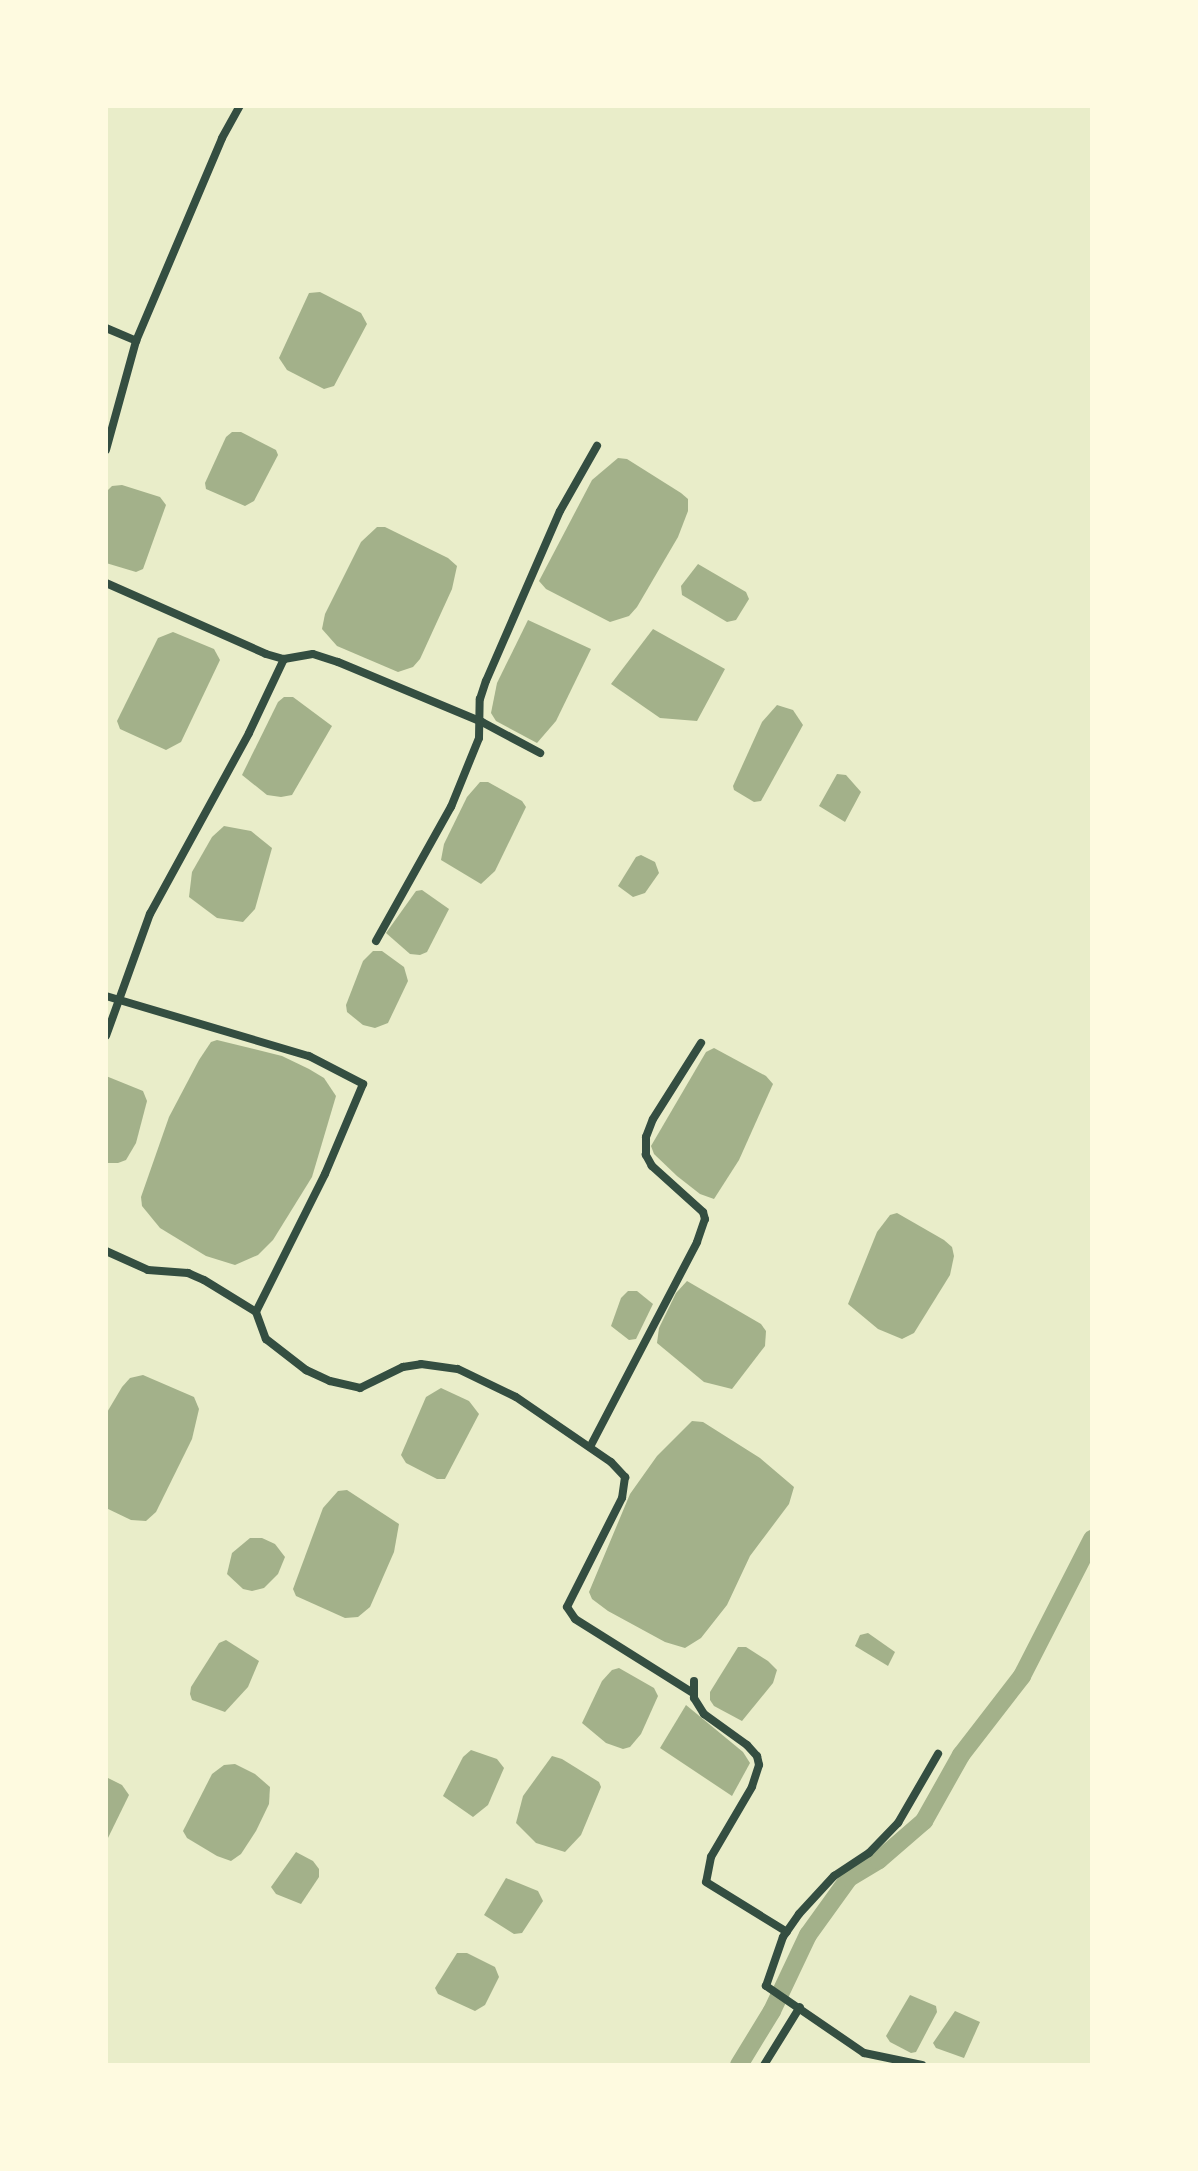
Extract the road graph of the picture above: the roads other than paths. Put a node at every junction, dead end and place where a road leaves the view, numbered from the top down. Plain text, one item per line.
1 (240, 106) edge
2 (106, 328) edge
3 (136, 341) junction
4 (597, 446) dead end
5 (106, 450) edge
6 (106, 583) edge
7 (284, 659) junction
8 (482, 722) junction
9 (540, 753) dead end
10 (376, 941) dead end
11 (106, 996) edge
12 (120, 1001) junction
13 (106, 1036) edge
14 (701, 1043) dead end
15 (106, 1251) edge
16 (256, 1312) junction
17 (590, 1447) junction
18 (694, 1681) dead end
19 (693, 1693) junction
20 (938, 1754) dead end
21 (787, 1932) junction
22 (797, 2005) junction
23 (764, 2065) edge
24 (922, 2065) edge

1 - 3 street
2 - 3 street
3 - 5 street
4 - 8 street
6 - 7 street
7 - 8 street
7 - 12 street
8 - 9 street
8 - 10 street
11 - 12 street
12 - 13 street
12 - 16 street
14 - 17 street
15 - 16 street
16 - 17 street
17 - 19 street
18 - 19 street
19 - 21 street
20 - 21 street
21 - 22 street
22 - 23 street
22 - 24 street

